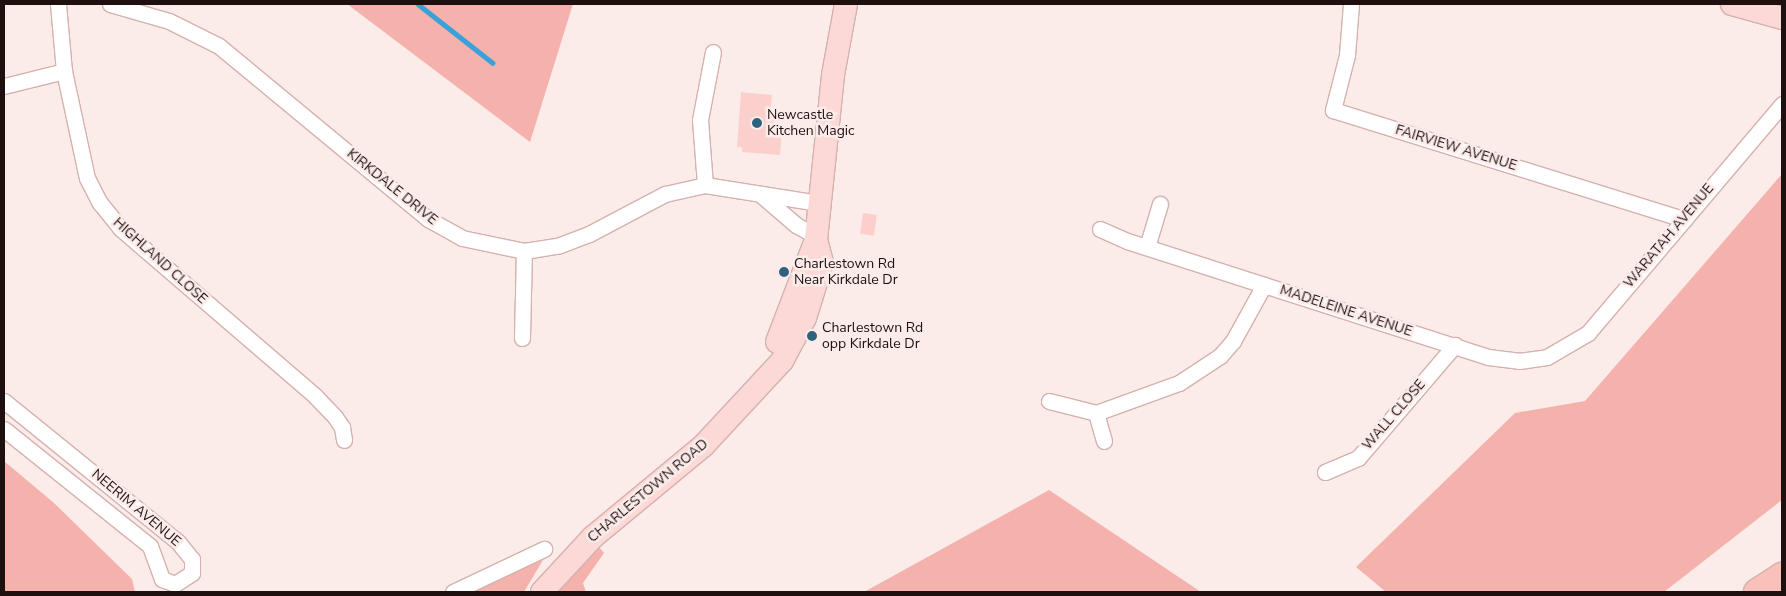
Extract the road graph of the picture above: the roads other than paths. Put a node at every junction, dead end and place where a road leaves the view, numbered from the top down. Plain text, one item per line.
1 (58, 4) edge
2 (110, 4) edge
3 (846, 4) edge
4 (1351, 4) edge
5 (1732, 4) edge
6 (1782, 18) edge
7 (713, 52) dead end
8 (64, 71) junction
9 (4, 86) edge
10 (1782, 104) edge
11 (705, 185) junction
12 (759, 193) junction
13 (819, 203) junction
14 (1160, 204) dead end
15 (1684, 219) junction
16 (1100, 229) dead end
17 (816, 238) junction
18 (1147, 247) junction
19 (524, 251) junction
20 (1264, 285) junction
21 (522, 338) dead end
22 (1455, 345) junction
23 (1547, 357) joint
24 (4, 401) edge
25 (1049, 401) dead end
26 (1096, 413) junction
27 (4, 428) edge
28 (344, 440) dead end
29 (1104, 441) dead end
30 (1324, 472) dead end
31 (544, 549) dead end
32 (1782, 576) edge
33 (453, 592) edge
34 (542, 592) edge
35 (1757, 592) edge

1 - 8 street, HIGHLAND CLOSE
2 - 19 street, KIRKDALE DRIVE
3 - 13 main road, CHARLESTOWN ROAD
4 - 15 street, FAIRVIEW AVENUE
5 - 6 main road
7 - 11 street
8 - 9 street
8 - 28 street, HIGHLAND CLOSE
10 - 15 street, WARATAH AVENUE
11 - 12 street, KIRKDALE DRIVE
11 - 19 street, KIRKDALE DRIVE
12 - 13 street, KIRKDALE DRIVE
12 - 17 street
13 - 17 main road, CHARLESTOWN ROAD
14 - 18 street
15 - 23 street, WARATAH AVENUE
16 - 18 street, MADELEINE AVENUE
17 - 34 main road, CHARLESTOWN ROAD
18 - 20 street, MADELEINE AVENUE
19 - 21 street
20 - 22 street, MADELEINE AVENUE
20 - 26 street
22 - 23 street, MADELEINE AVENUE
22 - 30 street, WALL CLOSE
24 - 27 street, NEERIM AVENUE
25 - 26 street
26 - 29 street
31 - 33 street
32 - 35 highway

